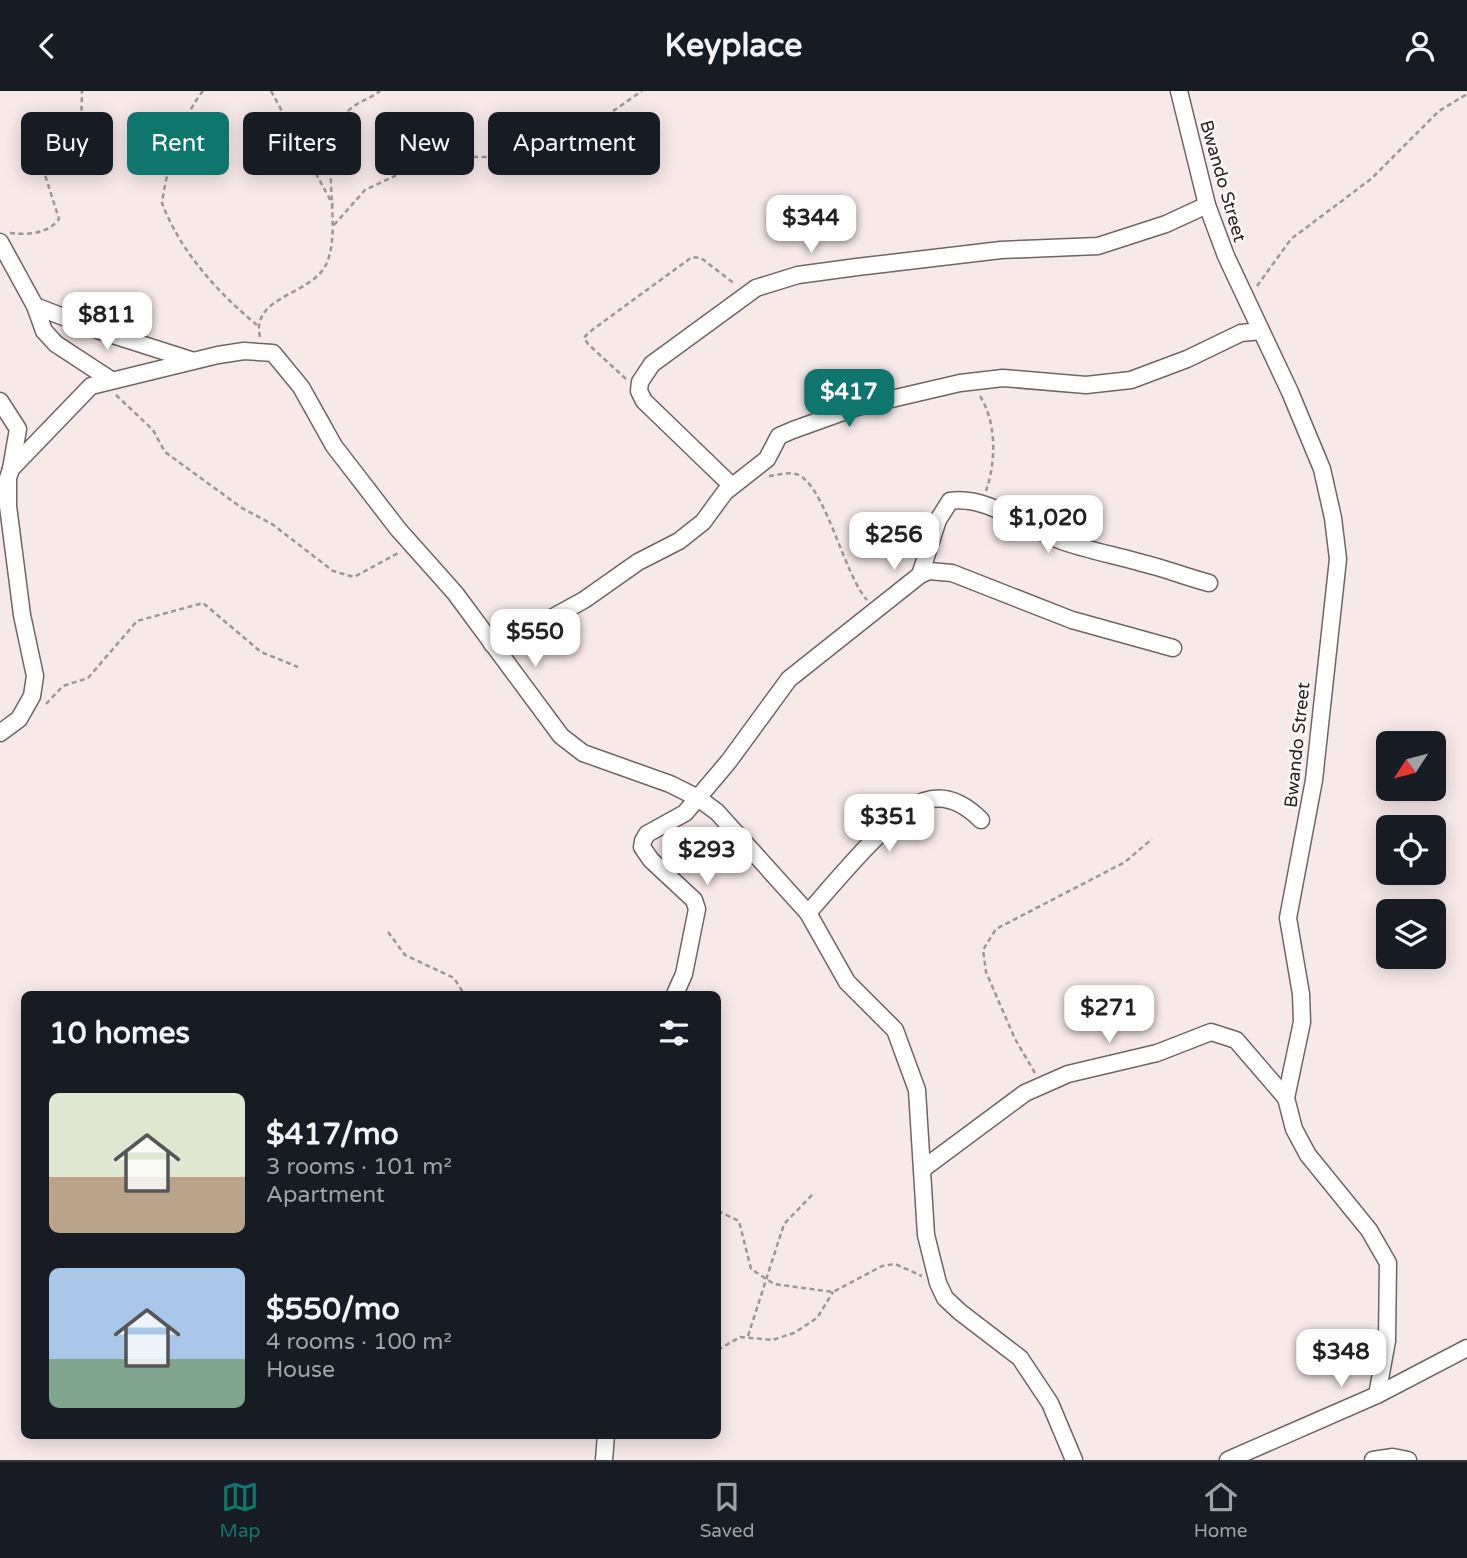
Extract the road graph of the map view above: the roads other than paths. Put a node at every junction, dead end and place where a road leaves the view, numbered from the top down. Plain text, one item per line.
1 (1179, 91) edge
2 (1207, 205) junction
3 (2, 250) edge
4 (35, 306) junction
5 (1261, 331) junction
6 (193, 360) junction
7 (108, 381) junction
8 (0, 401) edge
9 (11, 469) junction
10 (737, 482) junction
11 (920, 575) junction
12 (1209, 583) dead end
13 (492, 644) junction
14 (1173, 648) dead end
15 (0, 733) edge
16 (698, 798) junction
17 (981, 820) dead end
18 (808, 913) junction
19 (676, 991) edge
20 (1286, 1098) junction
21 (924, 1168) junction
22 (1467, 1348) edge
23 (1377, 1395) junction
24 (606, 1439) edge
25 (604, 1460) edge
26 (1074, 1460) edge
27 (1228, 1460) edge
28 (1373, 1460) edge
29 (1408, 1460) edge

1 - 2 street, Bwando Street
2 - 5 street, Bwando Street
2 - 10 street
3 - 4 street
4 - 6 street
4 - 7 street
5 - 10 street
5 - 20 street, Bwando Street
6 - 7 street
6 - 13 street
7 - 9 street
8 - 9 street
9 - 15 street
10 - 13 street
11 - 12 street
11 - 14 street
11 - 16 street
13 - 16 street
16 - 18 street
16 - 19 street
17 - 18 street
18 - 21 street
20 - 21 street
20 - 23 street, Bwando Street
21 - 26 street
22 - 23 street
23 - 27 street
24 - 25 street
28 - 29 street

